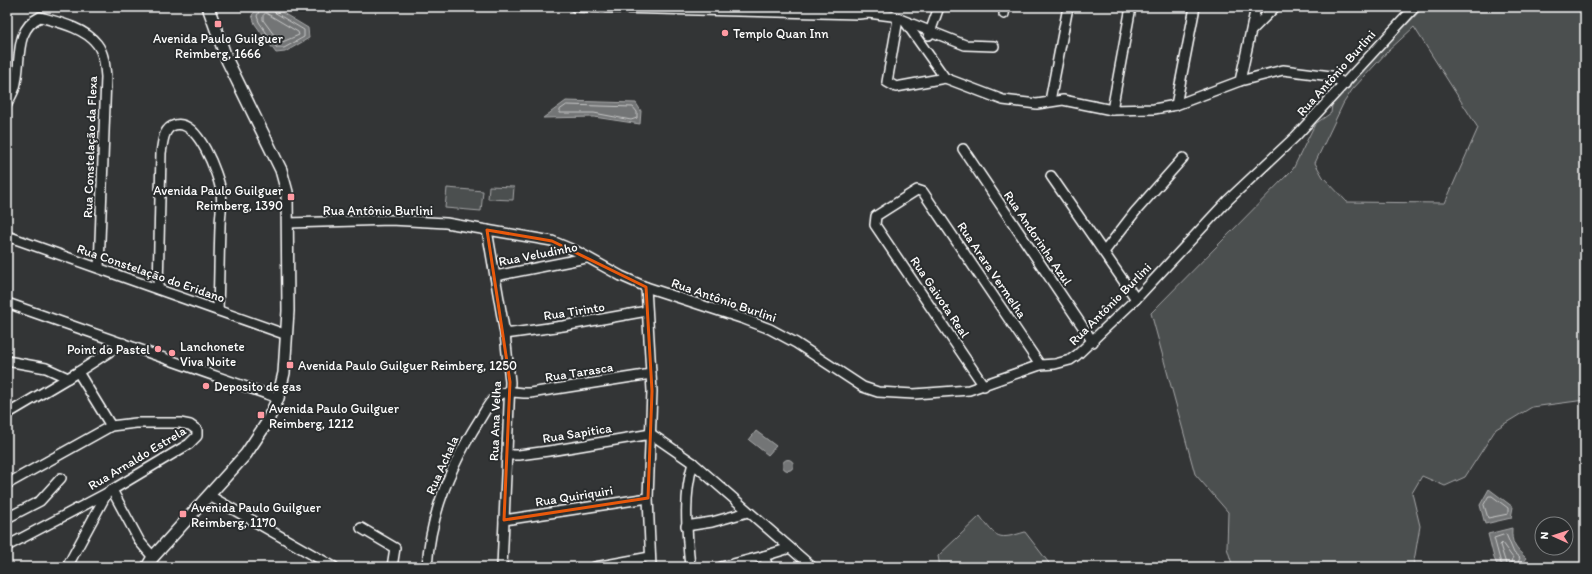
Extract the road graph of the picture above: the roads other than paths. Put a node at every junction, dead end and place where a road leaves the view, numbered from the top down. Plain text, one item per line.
1 (208, 7) edge
2 (575, 7) edge
3 (939, 7) edge
4 (1068, 7) edge
5 (1131, 7) edge
6 (1195, 7) edge
7 (1256, 7) edge
8 (1275, 7) edge
9 (1415, 7) edge
10 (790, 9) edge
11 (844, 10) edge
12 (870, 10) edge
13 (902, 21) junction
14 (1251, 30) junction
15 (930, 33) junction
16 (994, 46) dead end
17 (945, 78) junction
18 (1240, 81) junction
19 (1345, 84) junction
20 (1050, 101) junction
21 (7, 104) edge
22 (1176, 105) junction
23 (1112, 110) junction
24 (962, 148) dead end
25 (1183, 158) dead end
26 (1051, 176) dead end
27 (921, 191) joint
28 (288, 223) junction
29 (487, 230) junction
30 (7, 236) edge
31 (1104, 252) junction
32 (586, 258) junction
33 (99, 268) junction
34 (495, 276) junction
35 (646, 288) junction
36 (158, 290) junction
37 (1136, 299) junction
38 (7, 303) edge
39 (218, 310) junction
40 (647, 311) junction
41 (505, 334) junction
42 (286, 335) junction
43 (1093, 342) junction
44 (123, 343) junction
45 (7, 362) edge
46 (1040, 365) junction
47 (78, 372) junction
48 (651, 374) junction
49 (68, 378) junction
50 (984, 386) junction
51 (510, 391) junction
52 (278, 398) junction
53 (7, 414) edge
54 (111, 426) junction
55 (651, 434) junction
56 (507, 455) junction
57 (693, 463) junction
58 (61, 478) dead end
59 (7, 484) edge
60 (110, 491) junction
61 (208, 495) junction
62 (648, 498) junction
63 (748, 512) junction
64 (7, 518) edge
65 (504, 520) junction
66 (686, 526) junction
67 (361, 528) dead end
68 (8, 547) edge
69 (790, 548) junction
70 (764, 556) junction
71 (153, 557) junction
72 (650, 557) junction
73 (67, 567) edge
74 (147, 567) edge
75 (334, 567) edge
76 (392, 567) edge
77 (426, 567) edge
78 (502, 567) edge
79 (595, 567) edge
80 (651, 567) edge
81 (690, 567) edge
82 (721, 567) edge
83 (768, 567) edge
84 (812, 567) edge

1 - 28 main road
2 - 10 street
3 - 15 street
4 - 20 street
5 - 23 street
6 - 22 street
7 - 14 street
8 - 14 street
9 - 19 street, Rua Antônio Burlini
10 - 11 street
11 - 12 street
12 - 13 street
13 - 15 street
13 - 17 street
13 - 17 street
14 - 18 street
15 - 16 street
17 - 20 street
18 - 19 street
18 - 22 street
19 - 37 street, Rua Antônio Burlini
20 - 23 street
21 - 33 street, Rua Constelação da Flexa
22 - 23 street
24 - 43 street, Rua Andorinha Azul
25 - 31 street
26 - 31 street
27 - 46 street, Rua Arara Vermelha
27 - 50 street, Rua Gaivota Real
28 - 29 street, Rua Antônio Burlini
28 - 42 main road
29 - 32 street, Rua Antônio Burlini
29 - 34 street, Rua Ana Velha
30 - 33 street, Rua Constelação do Eridano
31 - 37 street
32 - 34 street, Rua Veludinho
32 - 35 street, Rua Antônio Burlini
33 - 36 street, Rua Constelação do Eridano
34 - 41 street, Rua Ana Velha
35 - 40 street
35 - 50 street, Rua Antônio Burlini
36 - 39 street, Rua Constelação do Eridano
36 - 39 street
37 - 43 street, Rua Antônio Burlini
38 - 44 street
39 - 42 street, Rua Constelação do Eridano
40 - 41 street, Rua Tirinto
40 - 48 street
41 - 51 street, Rua Ana Velha
42 - 52 main road
43 - 46 street, Rua Antônio Burlini
44 - 47 street
44 - 52 street
45 - 49 street
46 - 50 street, Rua Antônio Burlini
47 - 49 street
47 - 54 street
48 - 51 street, Rua Tarasca
48 - 55 street
49 - 53 street
51 - 56 street, Rua Ana Velha
51 - 77 street, Rua Achala
52 - 61 main road
54 - 59 street, Rua Arnaldo Estrela
54 - 60 street, Rua Arnaldo Estrela
55 - 56 street, Rua Sapitica
55 - 57 street
55 - 62 street
56 - 65 street, Rua Ana Velha
57 - 63 street
57 - 66 street
58 - 64 street
60 - 68 street, Rua Arnaldo Estrela
60 - 71 street
60 - 73 street
61 - 71 main road
61 - 75 street
62 - 65 street, Rua Quiriquiri
62 - 72 street
63 - 66 street
63 - 69 street
65 - 78 street, Rua Ana Velha
66 - 81 street
67 - 76 street
69 - 70 street
69 - 84 street
70 - 82 street
70 - 83 street
71 - 74 main road
72 - 79 street
72 - 80 street

